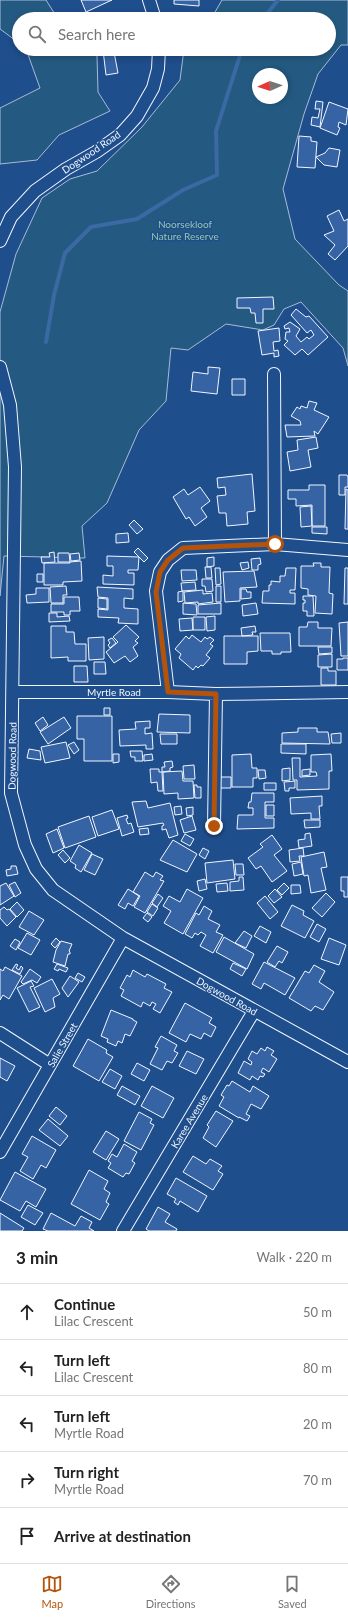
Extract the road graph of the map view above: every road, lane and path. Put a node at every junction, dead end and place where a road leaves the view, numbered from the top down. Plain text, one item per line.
1 (149, 0) edge
2 (153, 12) edge
3 (159, 56) edge
4 (0, 241) edge
5 (0, 367) edge
6 (274, 374) dead end
7 (275, 544) junction
8 (348, 550) edge
9 (13, 692) junction
10 (168, 692) junction
11 (348, 692) edge
12 (216, 694) junction
13 (214, 826) dead end
14 (123, 938) junction
15 (254, 1010) junction
16 (0, 1033) edge
17 (348, 1062) edge
18 (50, 1065) junction
19 (0, 1152) edge
20 (123, 1231) edge

1 - 2 street
3 - 4 street, Dogwood Road
5 - 9 street, Dogwood Road
6 - 7 street
7 - 8 street
7 - 10 street
9 - 10 street, Myrtle Road
9 - 14 street, Dogwood Road
10 - 12 street, Myrtle Road
11 - 12 street, Myrtle Road
12 - 13 street
14 - 15 street, Dogwood Road
14 - 18 street, Salie Street
15 - 17 street, Dogwood Road
15 - 20 street, Karee Avenue
16 - 18 street
18 - 19 street, Salie Street

